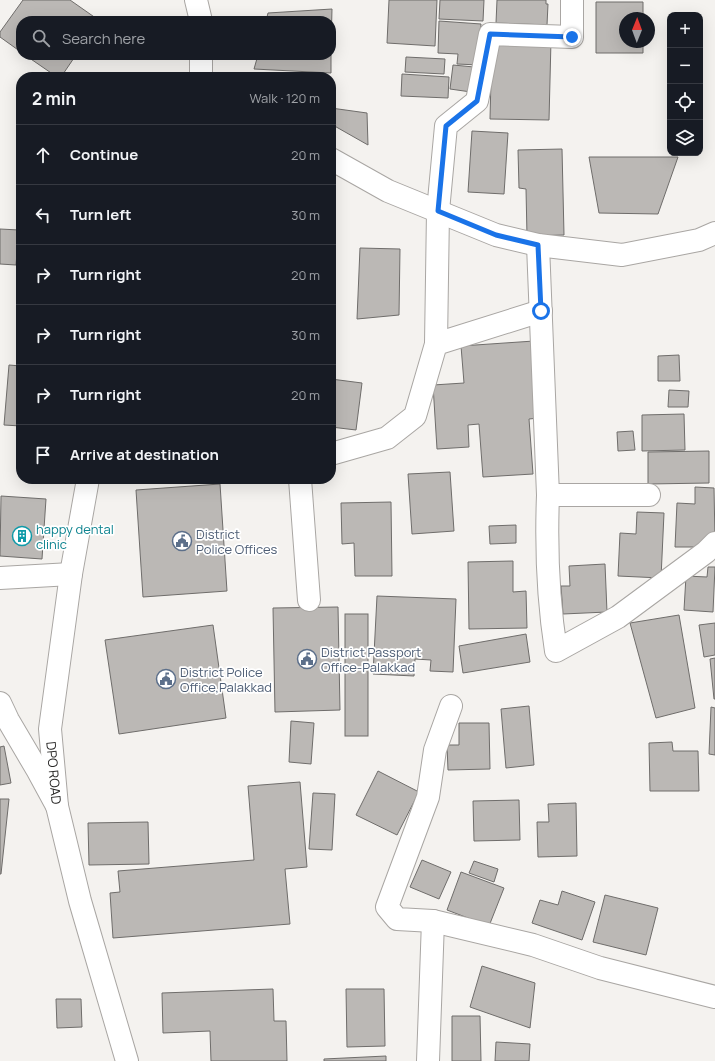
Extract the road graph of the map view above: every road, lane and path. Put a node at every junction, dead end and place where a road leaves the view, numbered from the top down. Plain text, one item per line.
1 (196, 0) edge
2 (572, 0) edge
3 (200, 16) edge
4 (201, 60) edge
5 (201, 72) edge
6 (336, 162) edge
7 (438, 225) junction
8 (715, 233) edge
9 (538, 245) junction
10 (541, 311) junction
11 (436, 344) junction
12 (336, 453) edge
13 (87, 484) edge
14 (300, 484) edge
15 (548, 495) junction
16 (649, 495) dead end
17 (715, 543) edge
18 (71, 574) junction
19 (0, 578) edge
20 (308, 600) dead end
21 (0, 703) edge
22 (451, 706) dead end
23 (57, 806) junction
24 (433, 921) junction
25 (715, 997) edge
26 (127, 1061) edge
27 (428, 1061) edge

1 - 3 street
2 - 7 street
4 - 5 street
6 - 7 street
7 - 9 street
7 - 11 street
8 - 9 street
9 - 10 street
10 - 11 street
10 - 15 street
11 - 12 street
13 - 18 street, DPO ROAD
14 - 20 street
15 - 16 street
15 - 17 street
18 - 19 street
18 - 23 street, DPO ROAD
21 - 23 street
22 - 24 street
23 - 26 street, DPO ROAD
24 - 25 street
24 - 27 street

